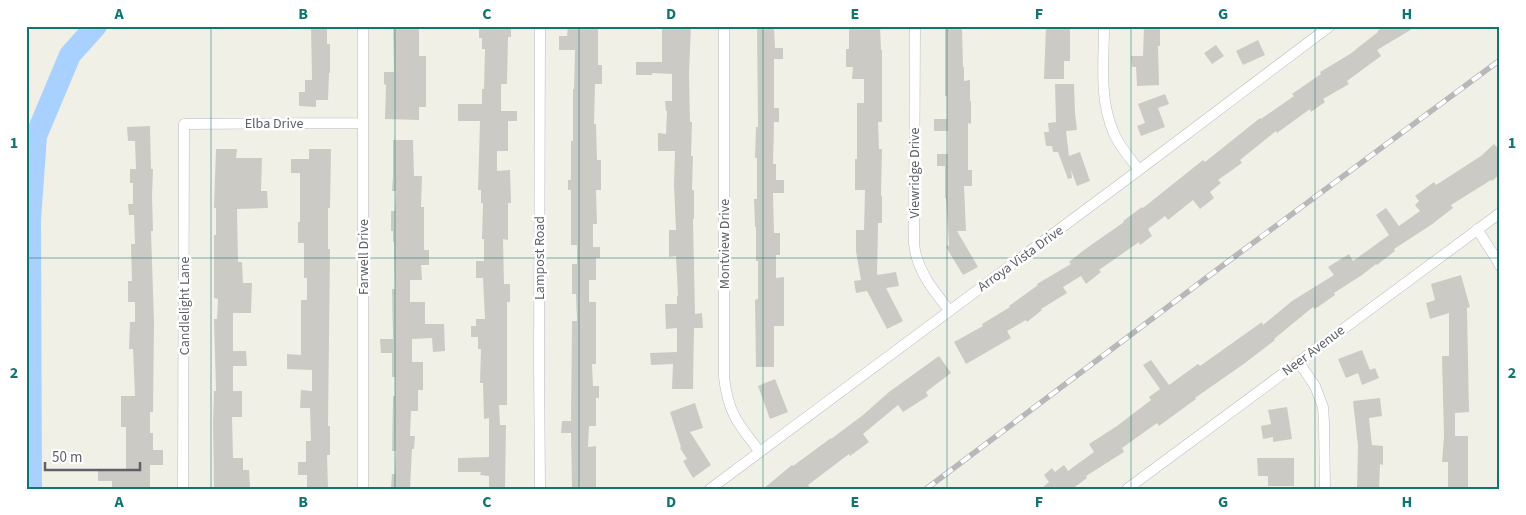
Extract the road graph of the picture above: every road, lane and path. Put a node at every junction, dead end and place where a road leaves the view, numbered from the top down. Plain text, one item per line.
1 (363, 26) edge
2 (540, 26) edge
3 (724, 26) edge
4 (915, 26) edge
5 (1104, 26) edge
6 (1326, 27) edge
7 (363, 123) junction
8 (184, 124) joint
9 (1139, 170) junction
10 (1500, 213) edge
11 (1477, 229) junction
12 (1500, 266) edge
13 (949, 310) junction
14 (1298, 362) junction
15 (760, 452) junction
16 (183, 489) edge
17 (363, 489) edge
18 (540, 489) edge
19 (710, 489) edge
20 (1127, 489) edge
21 (1324, 489) edge

1 - 7 street, Farwell Drive
2 - 18 street, Lampost Road
3 - 15 street, Montview Drive
4 - 13 street, Viewridge Drive
5 - 9 street
6 - 9 street, Arroya Vista Drive
7 - 8 street, Elba Drive
7 - 17 street, Farwell Drive
8 - 16 street, Candlelight Lane
9 - 13 street, Arroya Vista Drive
10 - 11 street, Neer Avenue
11 - 12 street
11 - 14 street, Neer Avenue
13 - 15 street, Arroya Vista Drive
14 - 20 street, Neer Avenue
14 - 21 street
15 - 19 street, Arroya Vista Drive

